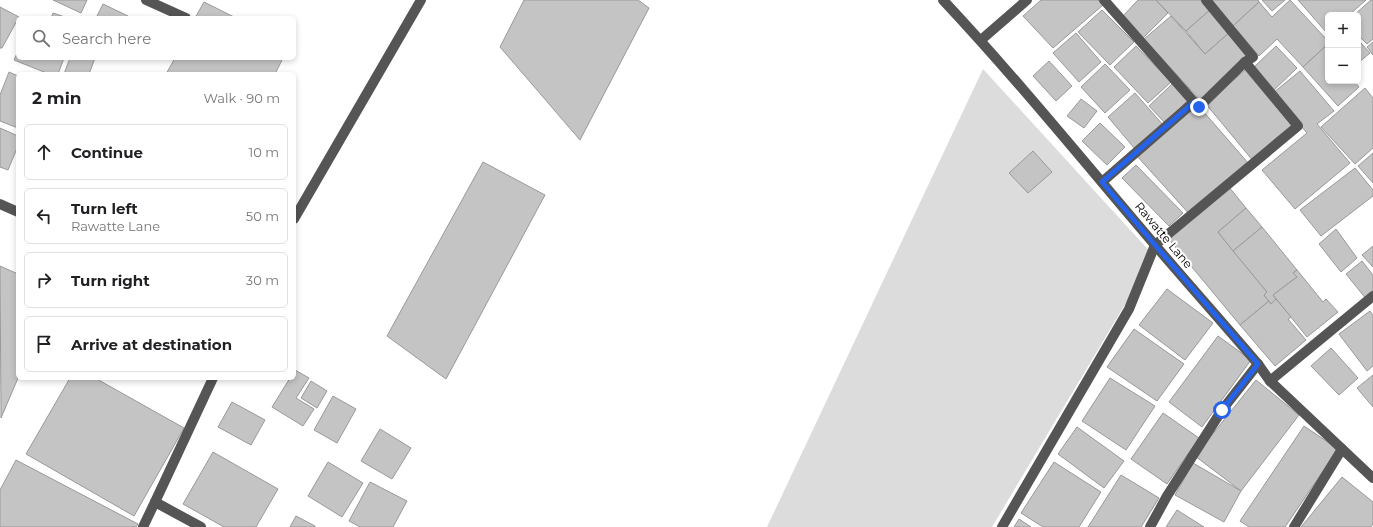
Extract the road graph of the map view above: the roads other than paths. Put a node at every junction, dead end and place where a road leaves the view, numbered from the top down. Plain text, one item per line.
1 (146, 0) edge
2 (421, 0) edge
3 (943, 0) edge
4 (1027, 0) edge
5 (1104, 0) edge
6 (1206, 0) edge
7 (182, 16) edge
8 (981, 40) junction
9 (1246, 62) junction
10 (1194, 102) junction
11 (1102, 182) junction
12 (0, 204) edge
13 (16, 211) edge
14 (296, 217) edge
15 (1155, 245) junction
16 (1373, 296) edge
17 (1258, 364) junction
18 (212, 380) edge
19 (1270, 381) junction
20 (1342, 449) junction
21 (1373, 478) edge
22 (155, 502) junction
23 (142, 527) edge
24 (201, 527) edge
25 (1002, 527) edge
26 (1150, 527) edge
27 (1294, 527) edge

1 - 7 street
2 - 14 street
3 - 8 street, Rawatte Lane
4 - 8 street
5 - 10 street
6 - 9 street
8 - 11 street, Rawatte Lane
9 - 10 street
9 - 15 street
10 - 11 street
11 - 15 street, Rawatte Lane
12 - 13 street
15 - 17 street, Rawatte Lane
15 - 25 street
16 - 19 street
17 - 19 street, Rawatte Lane
17 - 26 street
18 - 22 street
19 - 20 street, Rawatte Lane
20 - 21 street, Rawatte Lane
20 - 27 street
22 - 23 street
22 - 24 street

